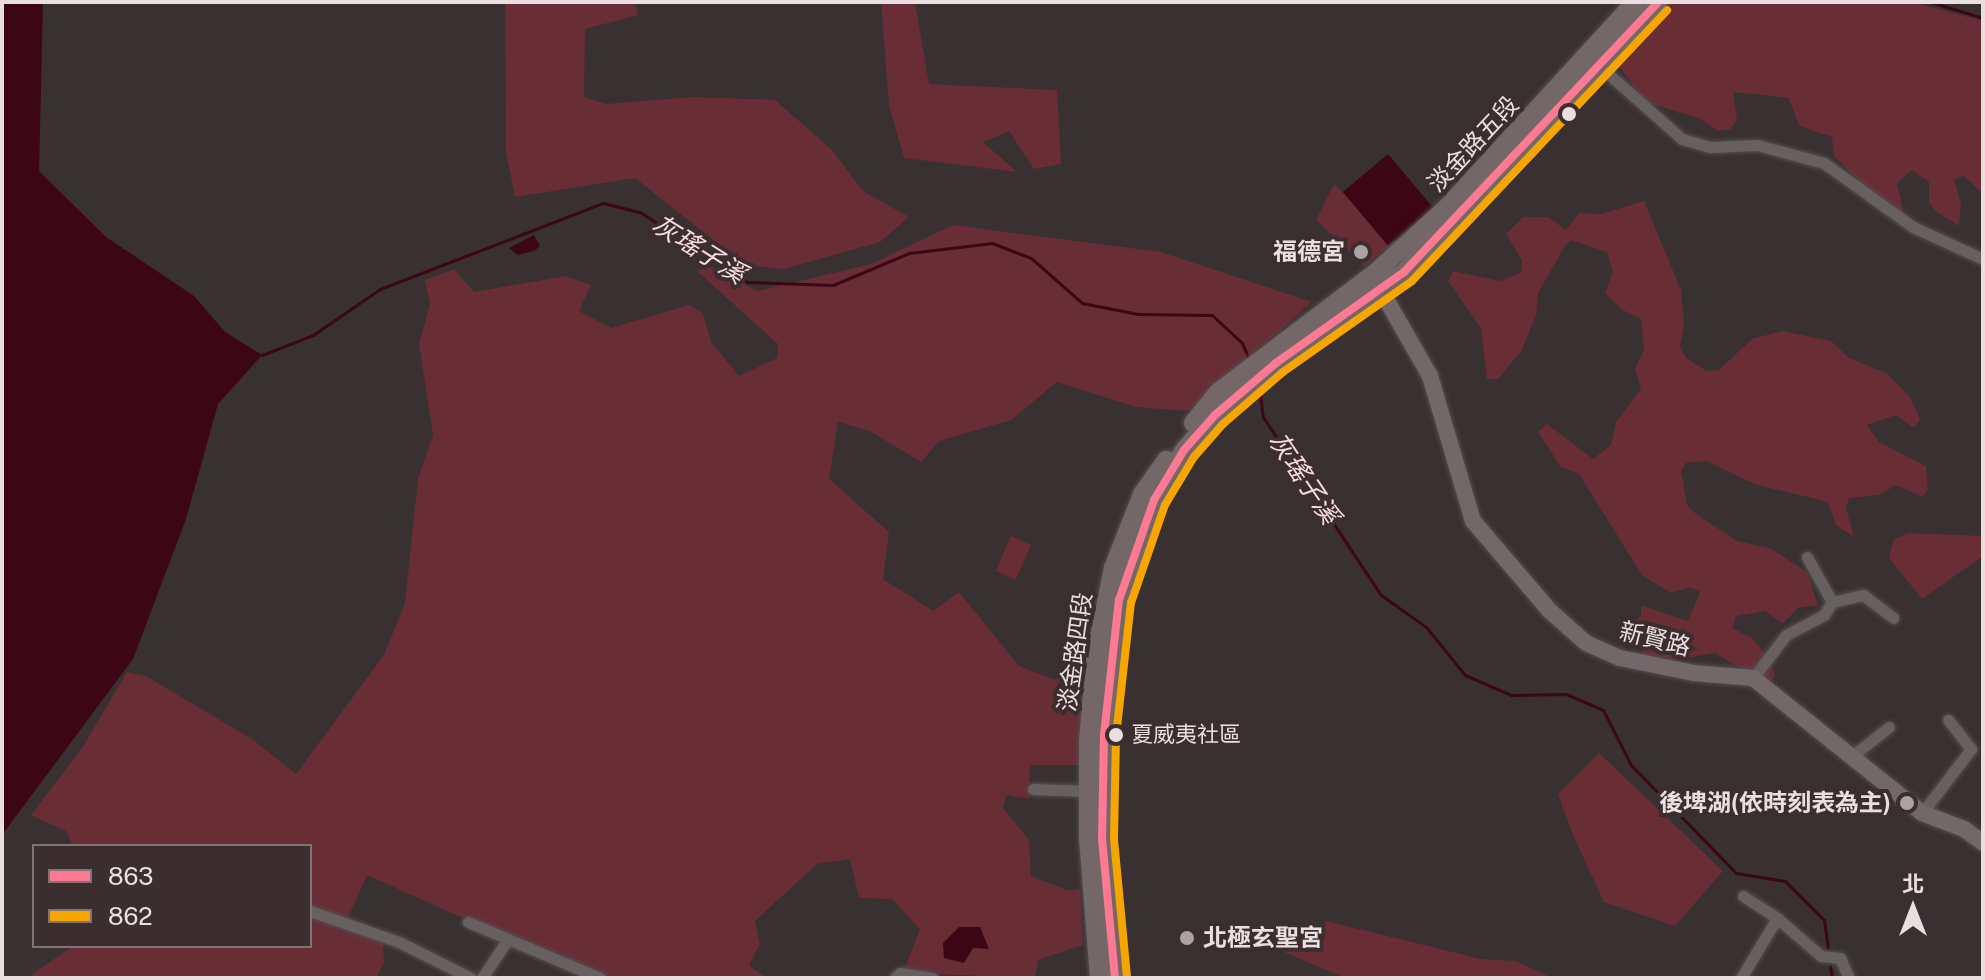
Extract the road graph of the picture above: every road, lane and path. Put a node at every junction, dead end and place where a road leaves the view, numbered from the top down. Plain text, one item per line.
1 (1635, 2) edge
2 (1658, 2) edge
3 (1594, 62) junction
4 (1983, 259) edge
5 (1376, 281) junction
6 (1272, 358) junction
7 (1241, 382) junction
8 (1807, 557) dead end
9 (1832, 602) junction
10 (1893, 618) dead end
11 (1753, 678) junction
12 (1948, 720) dead end
13 (1889, 727) dead end
14 (1852, 756) junction
15 (1033, 789) dead end
16 (1088, 791) junction
17 (1922, 813) junction
18 (1983, 843) edge
19 (1743, 896) dead end
20 (312, 912) edge
21 (1777, 918) junction
22 (468, 922) dead end
23 (508, 939) junction
24 (471, 978) edge
25 (482, 978) edge
26 (600, 978) edge
27 (895, 978) edge
28 (933, 978) edge
29 (1099, 978) edge
30 (1115, 978) edge
31 (1741, 978) edge
32 (1849, 978) edge

1 - 3 main road, 淡金路五段
2 - 3 main road, 淡金路五段
3 - 4 street
3 - 5 main road, 淡金路五段
5 - 6 main road
5 - 6 main road, 淡金路五段
5 - 11 street, 新賢路
6 - 7 main road
7 - 16 main road, 淡金路四段
7 - 30 main road, 淡金路四段
8 - 9 street
9 - 10 street
9 - 11 street
11 - 14 street
12 - 17 street
13 - 14 street
14 - 17 street
15 - 16 street
16 - 29 main road, 淡金路四段
17 - 18 street
19 - 21 street
20 - 24 street
21 - 31 street
21 - 32 street
22 - 23 street
23 - 25 street
23 - 26 street
27 - 28 street

